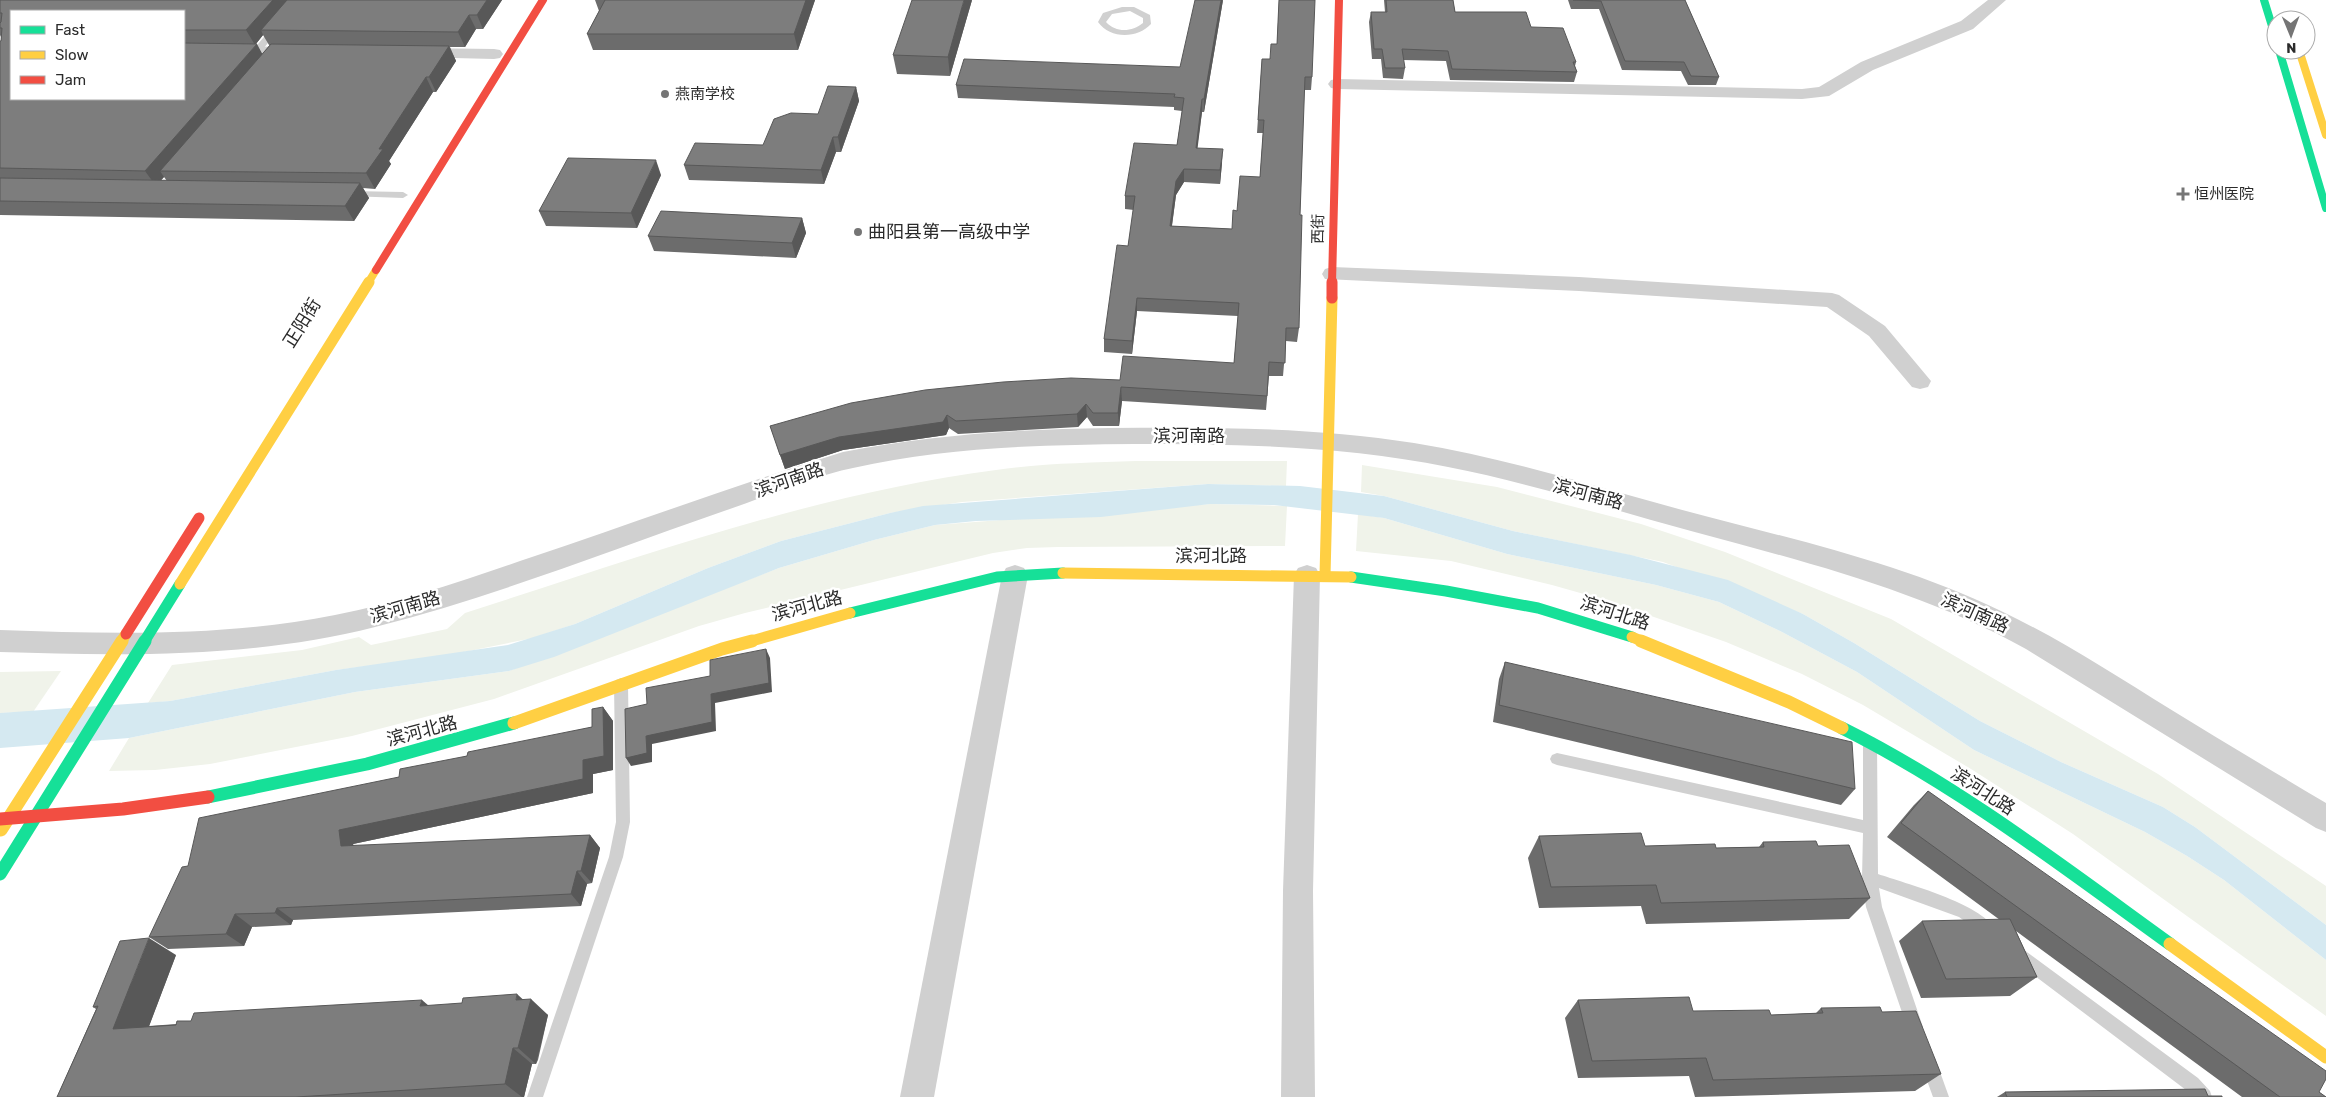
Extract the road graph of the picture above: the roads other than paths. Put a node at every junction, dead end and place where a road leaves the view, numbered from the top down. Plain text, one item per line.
1 (543, 0) edge
2 (1120, 0) edge
3 (1137, 0) edge
4 (1339, 0) edge
5 (1998, 0) edge
6 (1119, 10) junction
7 (1135, 10) junction
8 (281, 22) edge
9 (185, 51) edge
10 (256, 52) junction
11 (318, 52) edge
12 (406, 53) edge
13 (494, 54) dead end
14 (2282, 60) edge
15 (2302, 60) edge
16 (1337, 84) junction
17 (2326, 135) edge
18 (406, 191) joint
19 (343, 194) edge
20 (2326, 208) edge
21 (394, 209) dead end
22 (1332, 274) junction
23 (1920, 381) dead end
24 (1328, 450) junction
25 (204, 509) dead end
26 (1319, 569) junction
27 (1015, 575) junction
28 (0, 641) edge
29 (131, 643) junction
30 (621, 684) junction
31 (1870, 742) junction
32 (1557, 759) dead end
33 (35, 818) junction
34 (4, 819) edge
35 (2326, 819) edge
36 (1870, 828) junction
37 (0, 831) edge
38 (0, 874) edge
39 (1870, 878) junction
40 (2326, 1057) edge
41 (535, 1097) edge
42 (917, 1097) edge
43 (1298, 1097) edge
44 (1941, 1097) edge
45 (2204, 1097) edge

1 - 29 main road, 正阳街
2 - 6 lane
3 - 7 lane
4 - 16 main road, 西街
5 - 16 street
6 - 7 lane
6 - 7 lane
8 - 10 lane
9 - 10 street
10 - 11 street
12 - 13 street
14 - 20 main road
15 - 17 main road
16 - 22 main road, 西街
18 - 19 lane
18 - 21 main road
22 - 23 street
22 - 24 main road, 西街
24 - 26 main road, 西街
24 - 29 street, 滨河南路
24 - 35 street, 滨河南路
25 - 29 main road, 正阳街
26 - 27 main road, 滨河北路
26 - 31 main road, 滨河北路
26 - 43 street
27 - 30 main road, 滨河北路
27 - 42 street
28 - 29 street, 滨河南路
29 - 33 main road, 正阳街
29 - 34 main road, 正阳街
30 - 33 main road, 滨河北路
30 - 41 lane
31 - 36 lane
31 - 40 main road, 滨河北路
32 - 36 lane
33 - 34 main road, 滨河北路
33 - 38 main road, 正阳街
34 - 37 main road, 正阳街
36 - 39 lane
39 - 44 lane
39 - 45 lane

